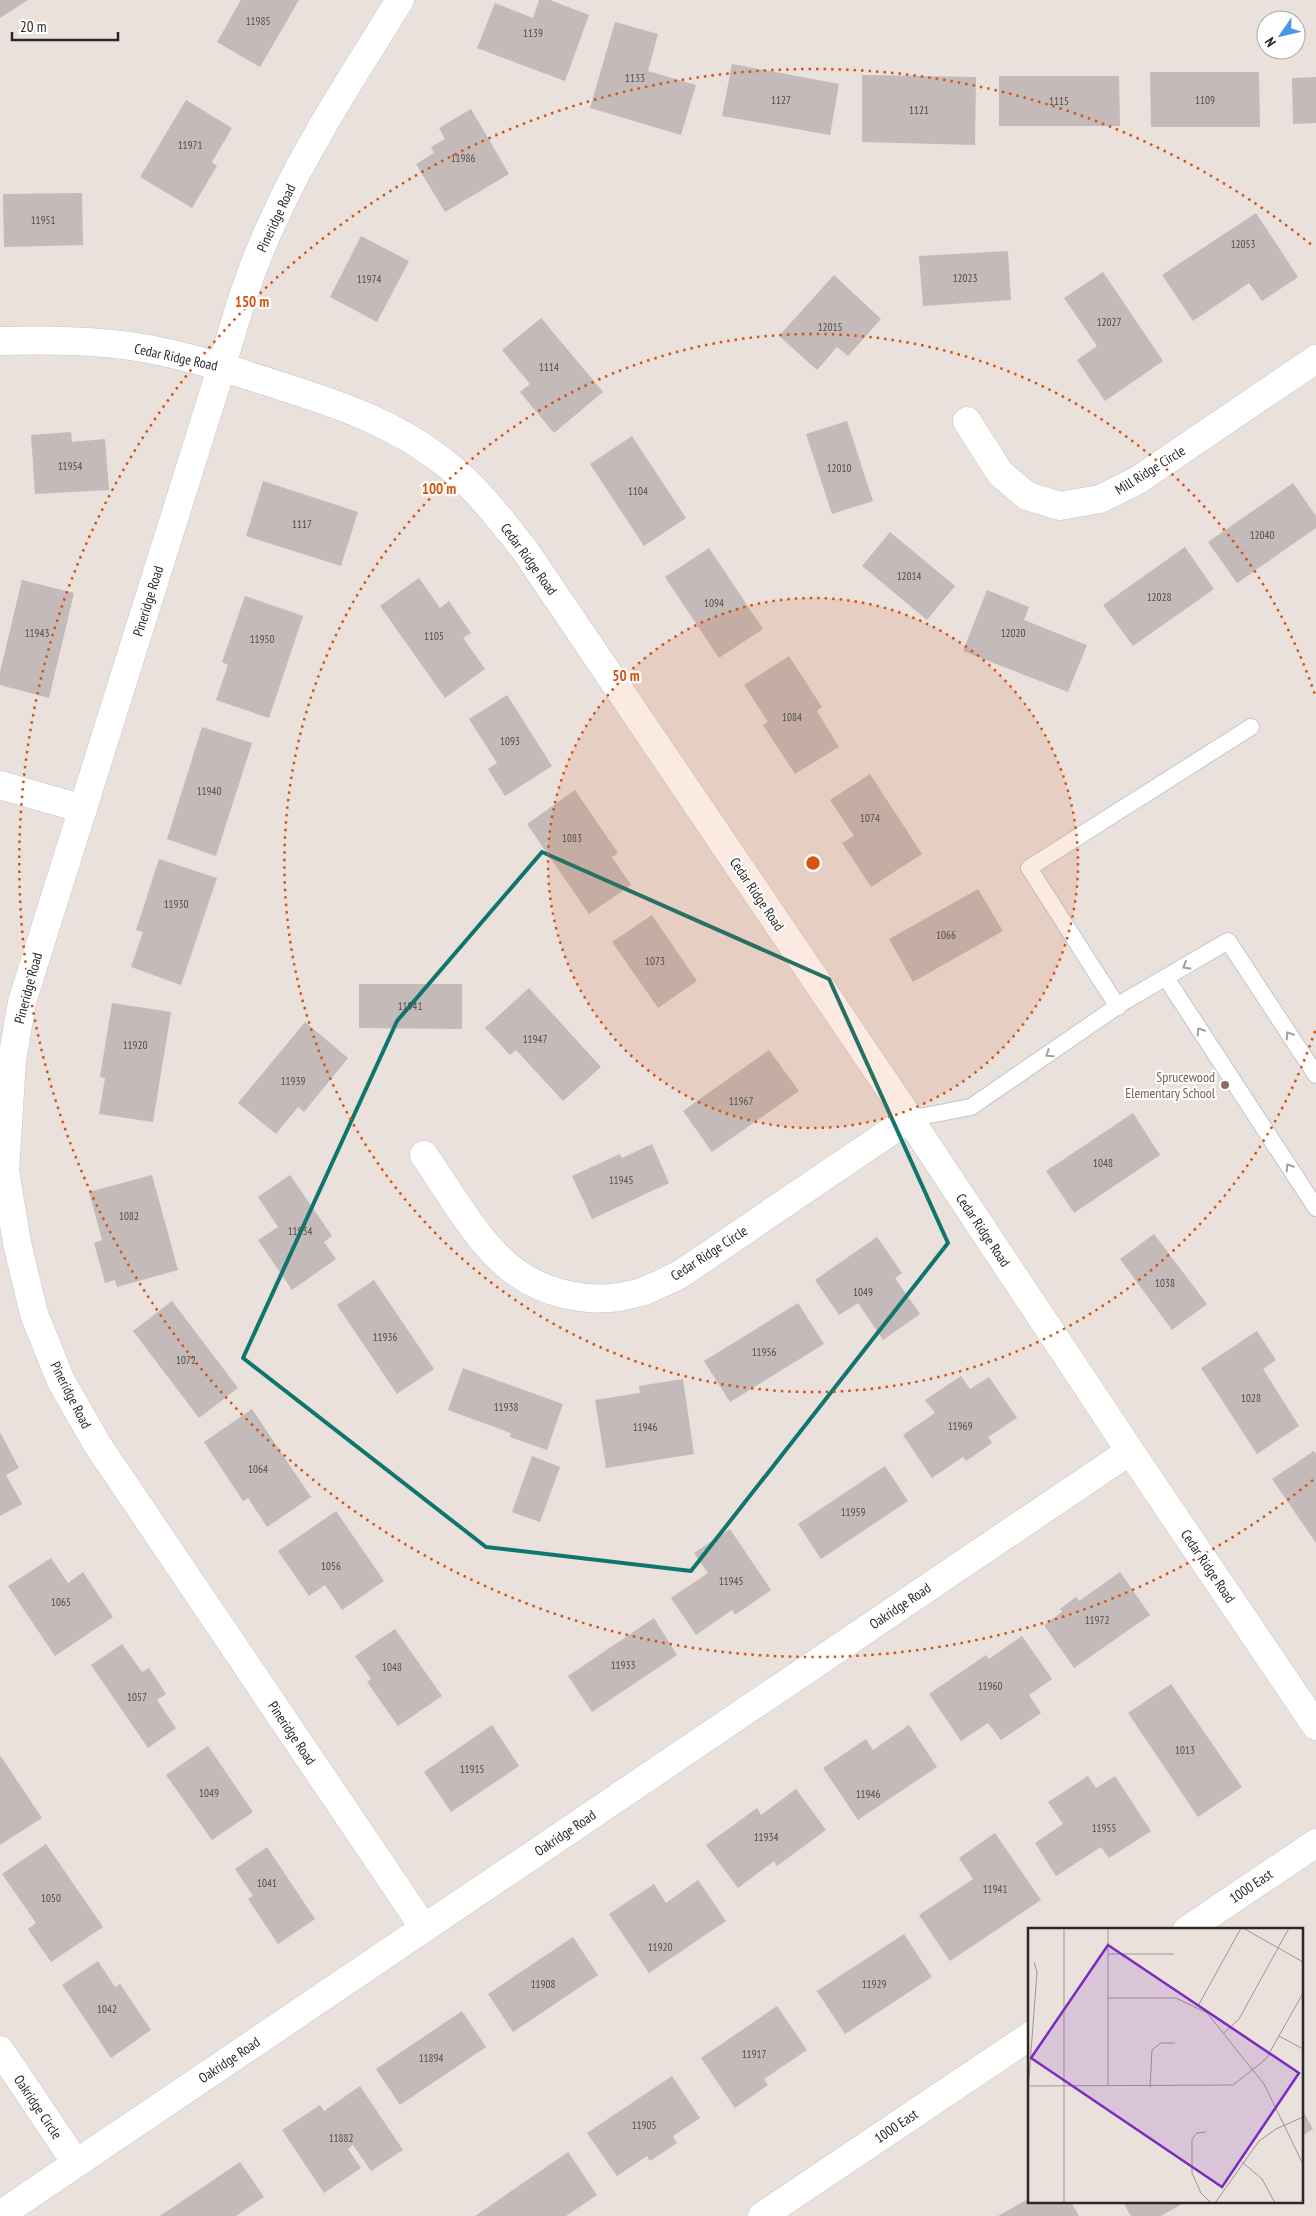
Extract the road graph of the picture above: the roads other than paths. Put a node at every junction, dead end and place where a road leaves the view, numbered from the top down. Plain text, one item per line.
1 (400, 0) edge
2 (0, 341) edge
3 (1316, 359) edge
4 (222, 366) junction
5 (967, 421) dead end
6 (1251, 727) dead end
7 (0, 785) edge
8 (83, 809) junction
9 (1166, 978) junction
10 (1118, 1007) junction
11 (1316, 1075) edge
12 (909, 1119) junction
13 (424, 1155) dead end
14 (2, 1172) edge
15 (1316, 1208) edge
16 (1130, 1451) junction
17 (1316, 1726) edge
18 (1316, 1843) edge
19 (424, 1928) junction
20 (1190, 1928) edge
21 (1028, 2037) edge
22 (0, 2050) edge
23 (76, 2164) junction
24 (0, 2215) edge
25 (762, 2216) edge

1 - 4 street, Pineridge Road
2 - 4 street, Cedar Ridge Road
3 - 5 street, Mill Ridge Circle
4 - 8 street, Pineridge Road
4 - 12 street, Cedar Ridge Road
6 - 10 lane
7 - 8 street
8 - 14 street, Pineridge Road
9 - 10 lane
11 -> 9 lane
15 -> 9 lane
10 -> 12 lane
12 - 13 street, Cedar Ridge Circle
12 - 16 street, Cedar Ridge Road
14 - 19 street, Pineridge Road
16 - 17 street, Cedar Ridge Road
16 - 19 street, Oakridge Road
18 - 20 street, 1000 East
19 - 23 street, Oakridge Road
21 - 25 street, 1000 East
22 - 23 street, Oakridge Circle
23 - 24 street, Oakridge Road

